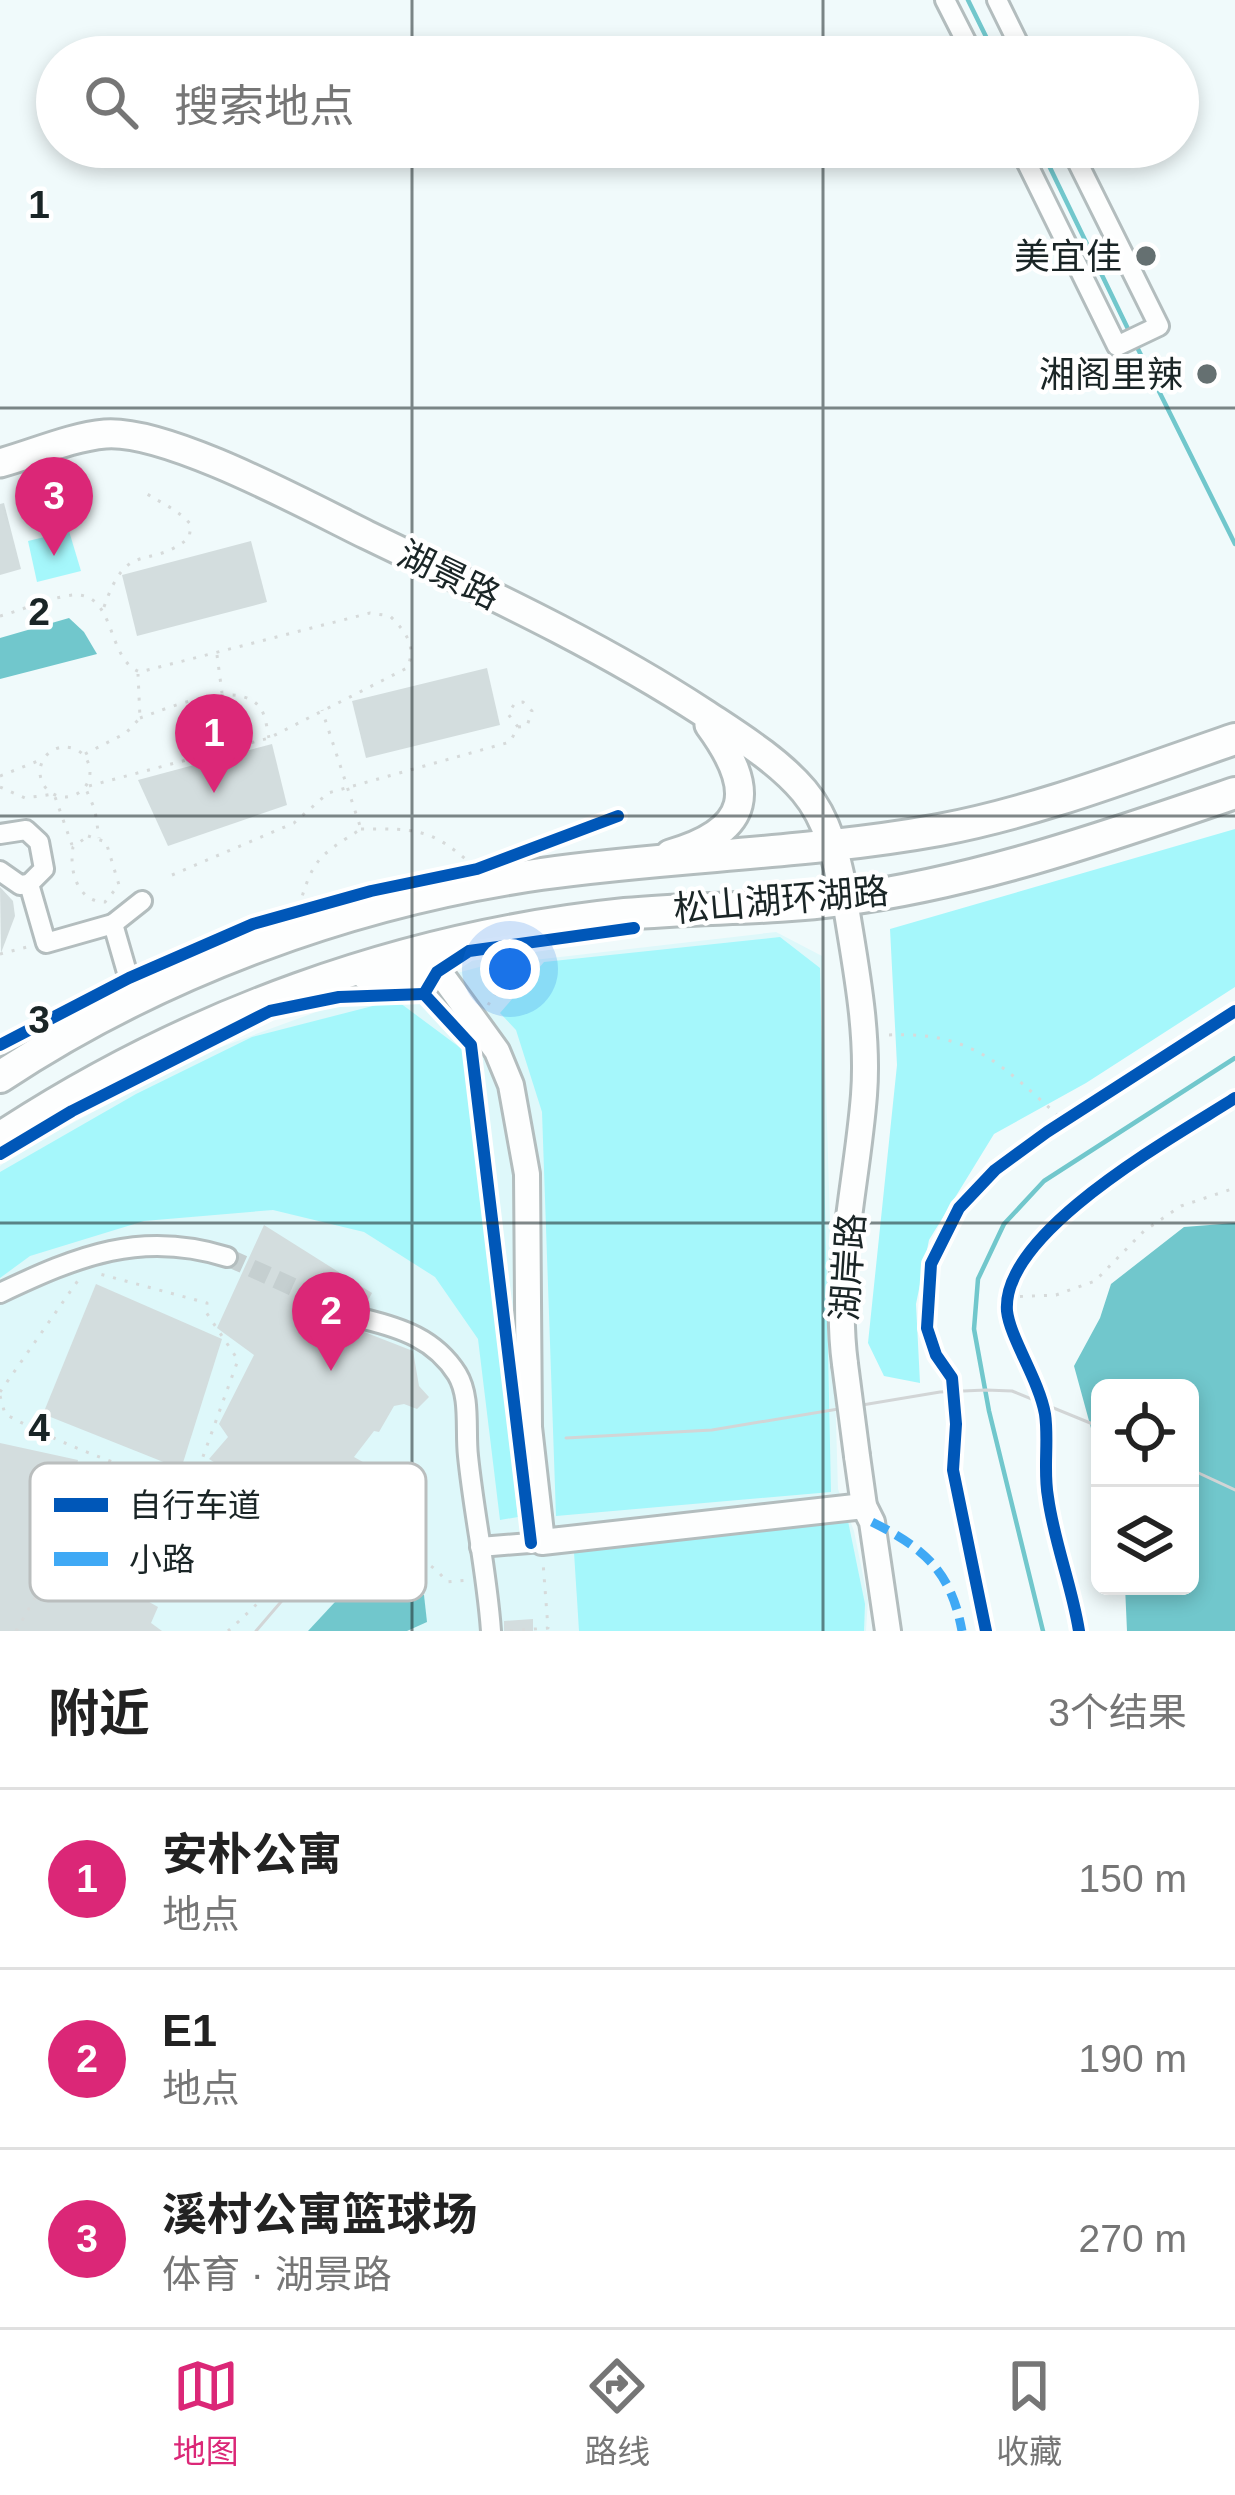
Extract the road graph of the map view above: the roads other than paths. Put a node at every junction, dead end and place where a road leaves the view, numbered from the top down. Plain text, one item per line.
1 (946, 0) edge
2 (997, 0) edge
3 (964, 36) edge
4 (1015, 36) edge
5 (1029, 168) edge
6 (1081, 168) edge
7 (0, 463) edge
8 (695, 708) junction
9 (1235, 739) edge
10 (1235, 794) edge
11 (0, 834) edge
12 (834, 848) junction
13 (639, 863) junction
14 (0, 871) edge
15 (29, 884) junction
16 (845, 900) junction
17 (142, 901) dead end
18 (112, 924) junction
19 (451, 944) junction
20 (442, 977) junction
21 (303, 986) junction
22 (136, 1000) junction
23 (0, 1077) edge
24 (0, 1138) edge
25 (227, 1257) tunnel mouth
26 (0, 1293) edge
27 (364, 1319) tunnel mouth
28 (864, 1506) junction
29 (542, 1542) junction
30 (480, 1547) junction
31 (491, 1631) edge
32 (888, 1631) edge

1 - 3 street
2 - 4 street
5 - 6 street
7 - 8 main road, 湖景路
8 - 12 main road, 湖景路
8 - 13 main road
9 - 12 main road, 松山湖环湖路
10 - 16 main road, 松山湖环湖路
11 - 15 street
12 - 13 main road, 松山湖环湖路
12 - 16 main road, 湖景路
13 - 22 main road, 松山湖环湖路
14 - 15 street
15 - 18 street
16 - 19 main road, 松山湖环湖路
16 - 28 street, 湖岸路, bridge
17 - 18 street
18 - 22 street
19 - 20 street
19 - 21 main road, 松山湖环湖路
20 - 21 street
20 - 29 street
21 - 24 main road, 松山湖环湖路
22 - 23 main road, 松山湖环湖路
25 - 26 street
27 - 30 street
28 - 29 street
28 - 32 street, 湖岸路
29 - 30 street
30 - 31 street

